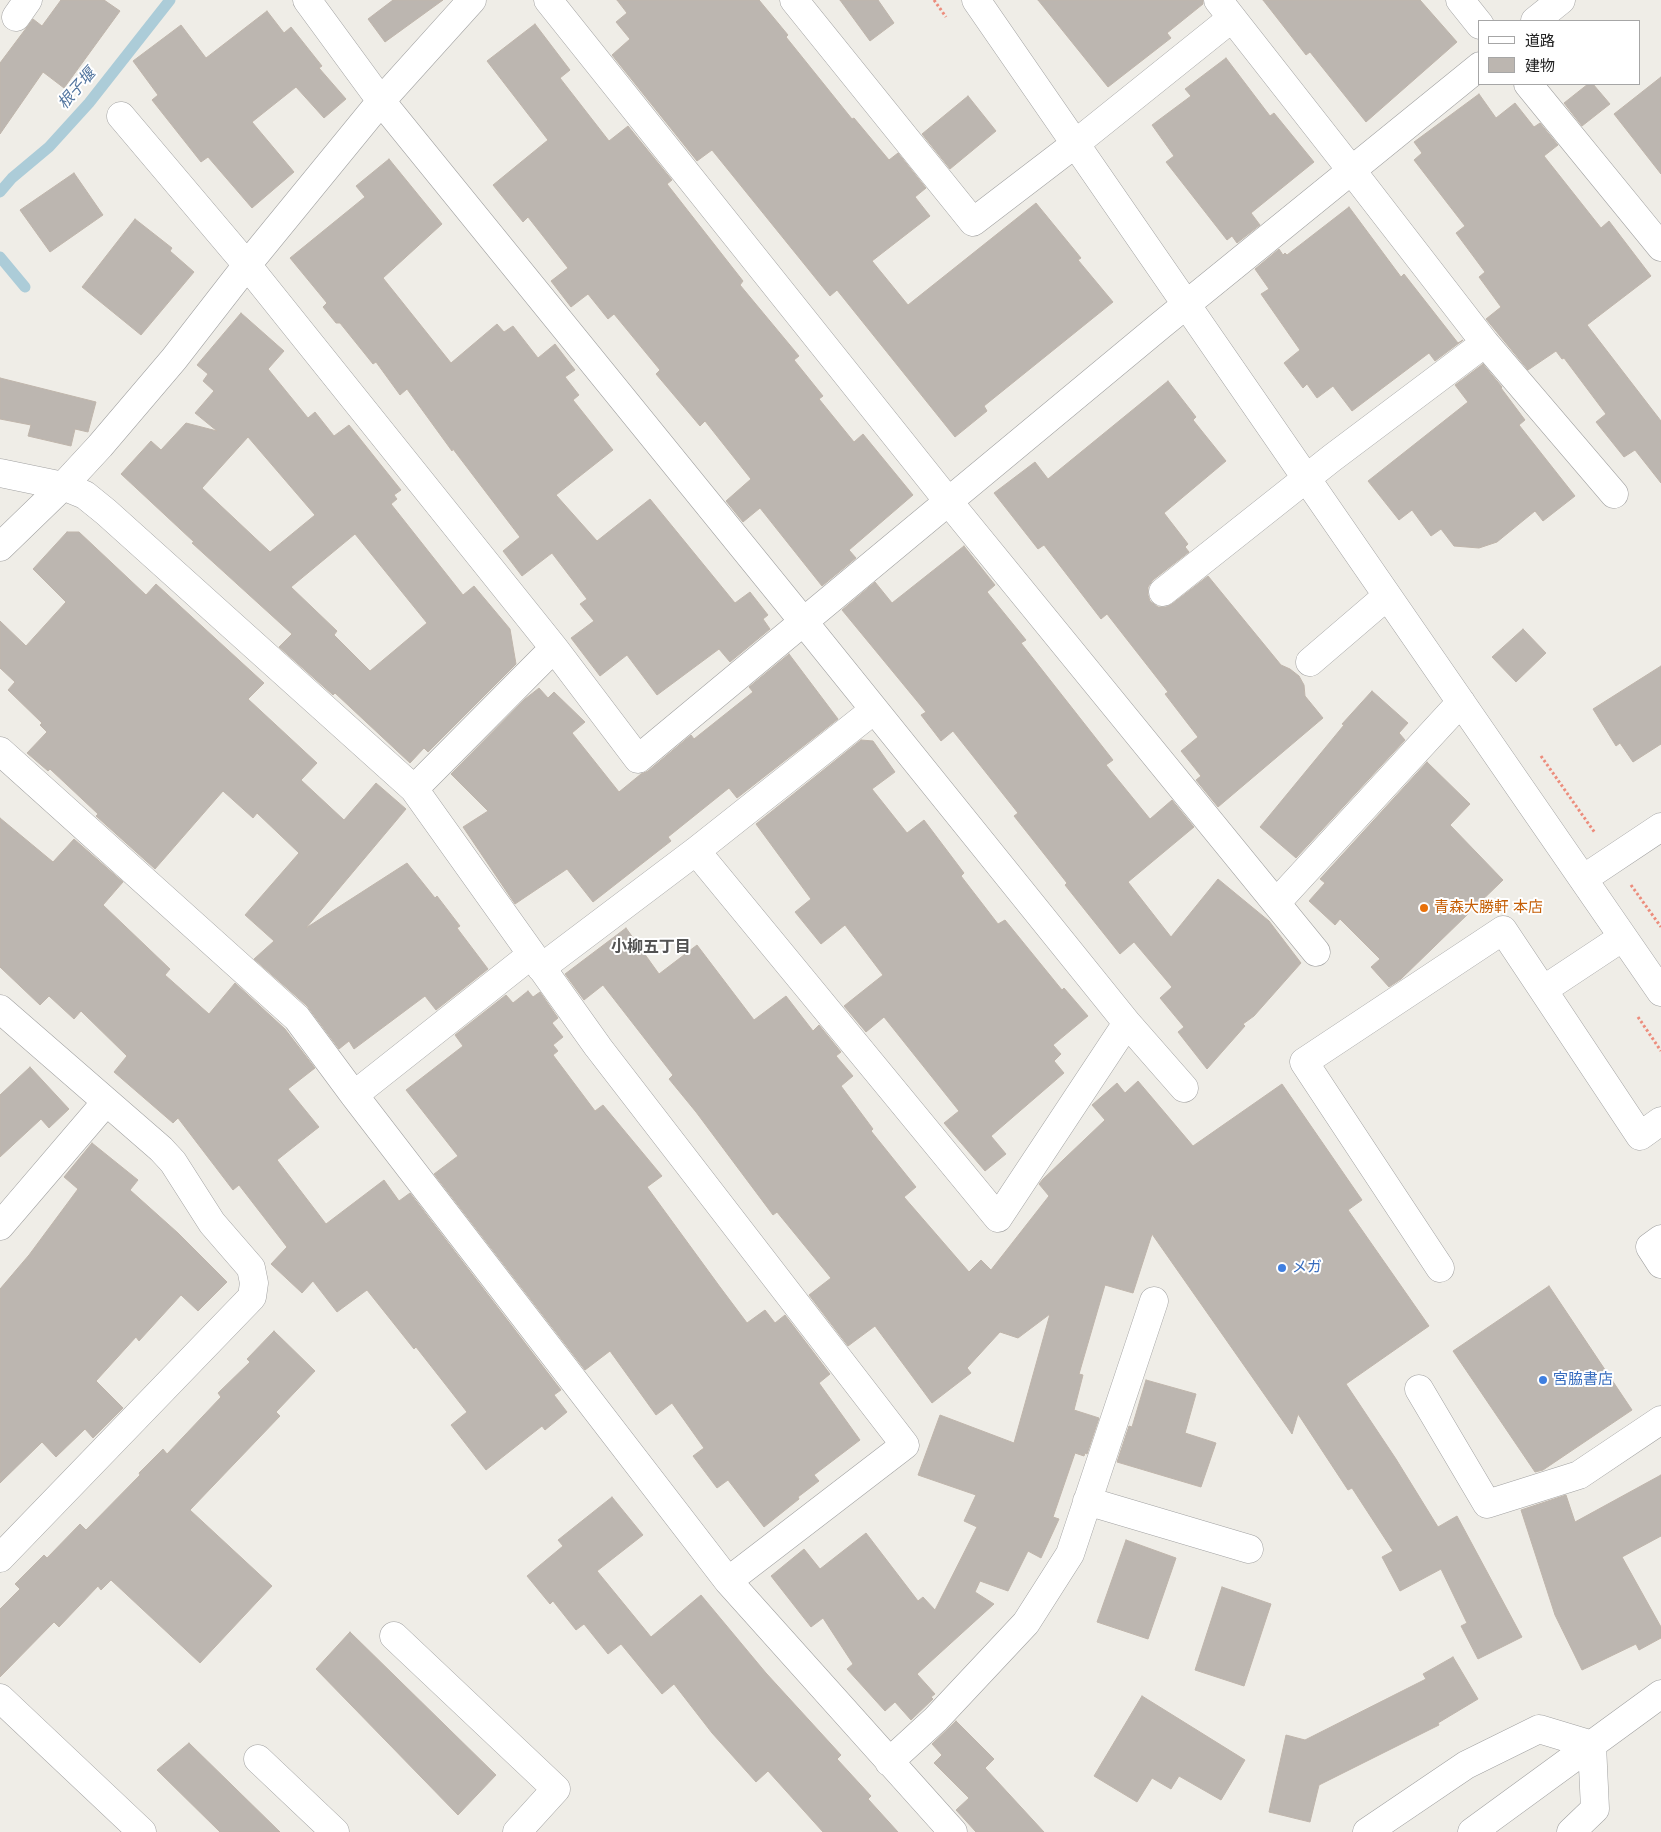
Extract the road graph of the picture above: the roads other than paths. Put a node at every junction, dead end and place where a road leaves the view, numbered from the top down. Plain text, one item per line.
1 (307, 0) edge
2 (472, 0) edge
3 (548, 0) edge
4 (794, 0) edge
5 (976, 0) edge
6 (1460, 0) edge
7 (1561, 0) edge
8 (1225, 9) edge
9 (1536, 20) edge
10 (1478, 22) edge
11 (1478, 68) edge
12 (1529, 85) edge
13 (381, 101) junction
14 (121, 116) dead end
15 (1075, 144) junction
16 (1352, 170) junction
17 (1661, 247) edge
18 (247, 265) junction
19 (1186, 304) junction
20 (1485, 343) junction
21 (0, 473) edge
22 (1306, 478) junction
23 (63, 486) junction
24 (1614, 494) dead end
25 (948, 501) junction
26 (0, 547) edge
27 (1163, 592) dead end
28 (1388, 596) junction
29 (803, 621) junction
30 (554, 648) junction
31 (1310, 662) dead end
32 (1460, 702) junction
33 (874, 710) junction
34 (0, 751) edge
35 (414, 789) junction
36 (1661, 827) edge
37 (696, 851) junction
38 (1583, 879) junction
39 (1277, 902) junction
40 (1623, 937) junction
41 (1316, 952) dead end
42 (536, 961) junction
43 (1543, 990) junction
44 (1661, 992) edge
45 (0, 1009) edge
46 (1127, 1023) junction
47 (1184, 1088) dead end
48 (354, 1095) junction
49 (106, 1102) junction
50 (1661, 1121) edge
51 (0, 1226) edge
52 (1661, 1239) edge
53 (1661, 1264) edge
54 (1440, 1268) dead end
55 (1154, 1302) dead end
56 (1419, 1389) dead end
57 (1661, 1420) edge
58 (1088, 1500) junction
59 (1249, 1549) dead end
60 (0, 1558) edge
61 (728, 1581) junction
62 (394, 1636) dead end
63 (1661, 1694) edge
64 (0, 1698) edge
65 (1592, 1745) junction
66 (258, 1759) dead end
67 (889, 1762) junction
68 (142, 1832) edge
69 (334, 1832) edge
70 (517, 1832) edge
71 (953, 1832) edge
72 (1368, 1832) edge
73 (1472, 1832) edge
74 (1571, 1832) edge

1 - 13 street
2 - 13 street
3 - 25 street
4 - 15 street
5 - 15 street
6 - 10 street
7 - 9 street
8 - 15 street
8 - 16 street
11 - 16 street
12 - 17 street
13 - 18 street
13 - 29 street
14 - 18 street
15 - 19 street
16 - 19 street
16 - 20 street
18 - 23 street
18 - 30 street
19 - 22 street
19 - 25 street
20 - 22 street
20 - 24 street
21 - 23 street
22 - 27 street
22 - 28 street
23 - 26 street
23 - 35 street
25 - 29 street
25 - 39 street
28 - 31 street
28 - 32 street
29 - 30 street
29 - 33 street
30 - 35 street
32 - 38 street
32 - 39 street
33 - 37 street
33 - 46 street
34 - 48 street
35 - 42 street
36 - 38 street
37 - 42 street
37 - 46 street
38 - 40 street
39 - 41 street
40 - 43 street
40 - 44 street
42 - 48 street
42 - 61 street
43 - 50 street
43 - 54 street
45 - 49 street
46 - 47 street
48 - 61 street
49 - 51 street
49 - 60 street
52 - 53 street
55 - 58 street
56 - 57 street
58 - 59 street
58 - 67 street
61 - 67 street
62 - 70 street
63 - 65 street
64 - 68 street
65 - 72 street
65 - 73 street
65 - 74 street
66 - 69 street
67 - 71 street

